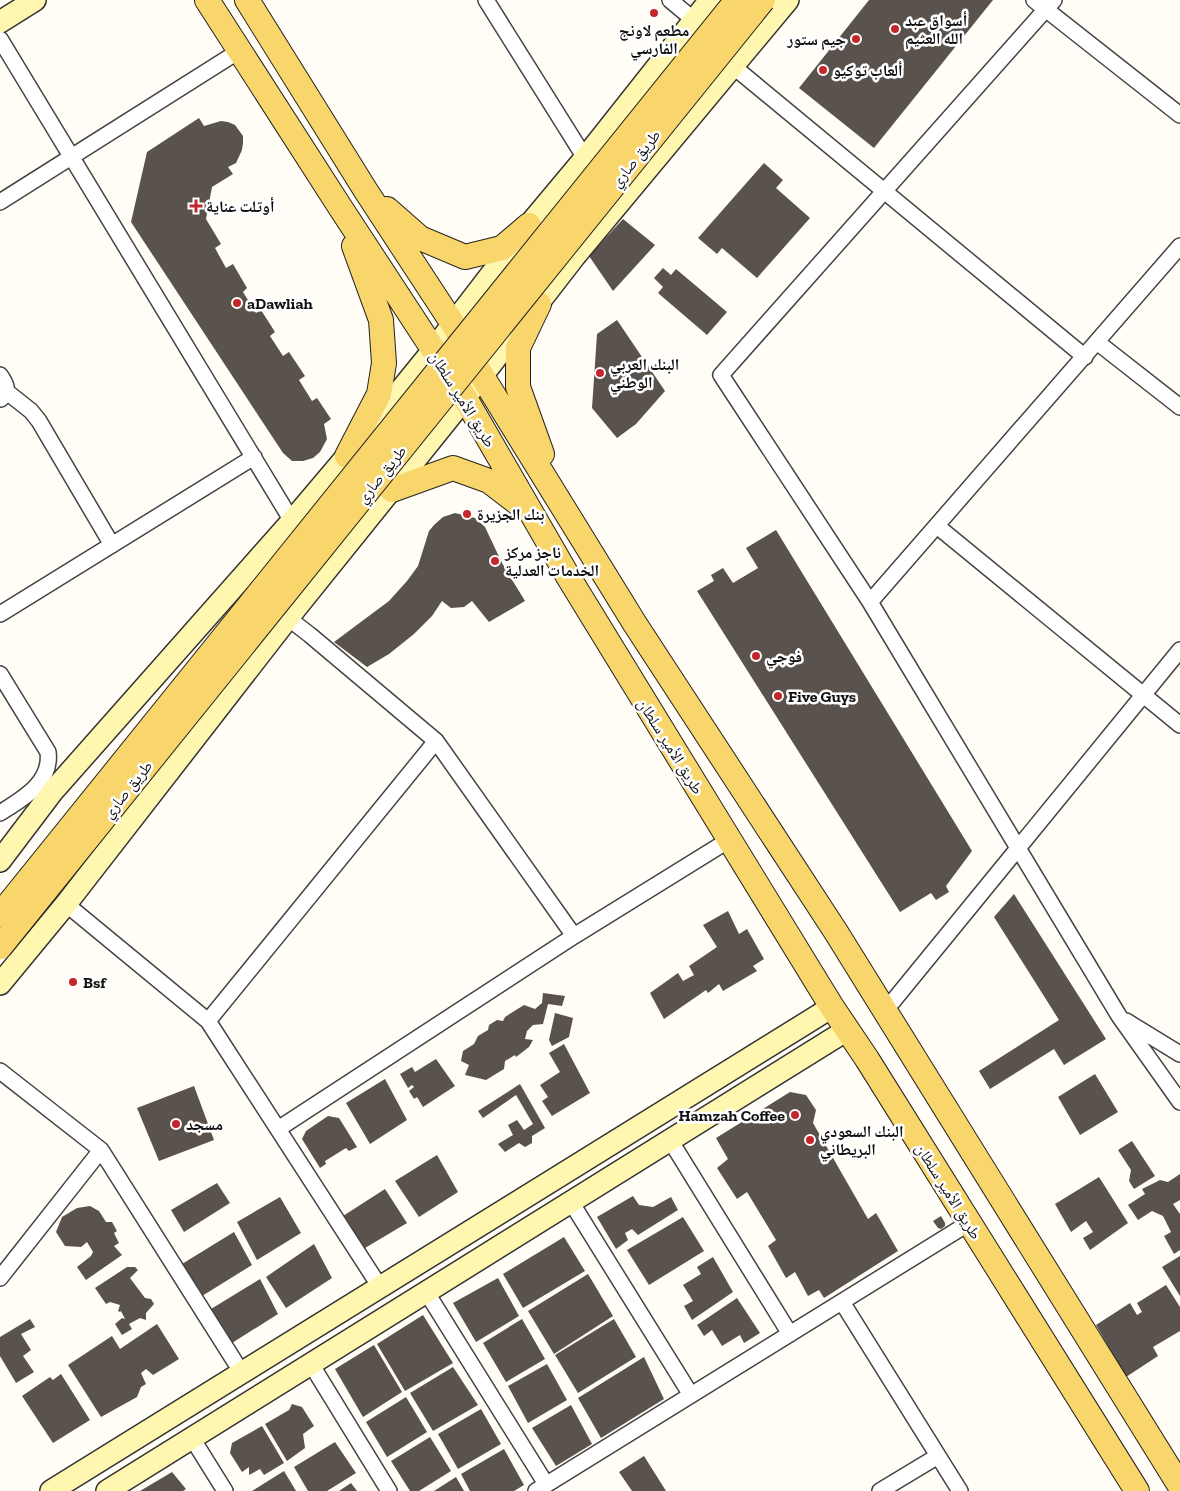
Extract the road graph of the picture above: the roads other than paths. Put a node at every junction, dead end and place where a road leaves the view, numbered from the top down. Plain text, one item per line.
1 (35, 0) edge
2 (207, 0) edge
3 (247, 0) edge
4 (486, 0) edge
5 (670, 0) edge
6 (710, 0) edge
7 (737, 0) edge
8 (763, 0) edge
9 (788, 0) edge
10 (1044, 3) edge
11 (694, 20) junction
12 (0, 22) edge
13 (0, 39) edge
14 (239, 51) junction
15 (734, 67) junction
16 (1180, 115) edge
17 (72, 157) junction
18 (585, 158) junction
19 (366, 191) junction
20 (885, 191) junction
21 (0, 202) edge
22 (340, 207) junction
23 (529, 225) junction
24 (1180, 246) edge
25 (575, 256) junction
26 (539, 304) junction
27 (453, 324) junction
28 (1098, 342) junction
29 (433, 350) junction
30 (1085, 357) junction
31 (0, 375) edge
32 (482, 376) junction
33 (3, 396) edge
34 (466, 398) junction
35 (1180, 407) edge
36 (347, 456) junction
37 (254, 457) junction
38 (392, 490) junction
39 (561, 506) junction
40 (532, 514) junction
41 (292, 521) junction
42 (936, 526) junction
43 (112, 545) junction
44 (870, 602) junction
45 (0, 614) edge
46 (288, 618) junction
47 (1180, 650) edge
48 (0, 674) edge
49 (1143, 695) junction
50 (1180, 725) edge
51 (436, 742) junction
52 (0, 813) edge
53 (730, 840) junction
54 (1018, 849) junction
55 (0, 861) edge
56 (66, 904) junction
57 (0, 915) edge
58 (574, 936) junction
59 (0, 947) edge
60 (0, 984) edge
61 (832, 1007) junction
62 (885, 1011) junction
63 (1119, 1016) junction
64 (208, 1021) junction
65 (847, 1030) junction
66 (1180, 1054) edge
67 (0, 1071) edge
68 (1180, 1102) edge
69 (278, 1129) junction
70 (620, 1138) junction
71 (670, 1140) junction
72 (101, 1150) junction
73 (634, 1162) junction
74 (571, 1202) junction
75 (969, 1223) junction
76 (0, 1278) edge
77 (380, 1287) junction
78 (427, 1293) junction
79 (842, 1302) junction
80 (790, 1334) junction
81 (311, 1364) junction
82 (242, 1373) junction
83 (691, 1395) junction
84 (192, 1438) junction
85 (938, 1456) junction
86 (1180, 1486) edge
87 (541, 1488) edge
88 (51, 1491) edge
89 (107, 1491) edge
90 (225, 1491) edge
91 (389, 1491) edge
92 (880, 1491) edge
93 (960, 1491) edge
94 (1137, 1491) edge

1 - 12 main road
2 - 14 main road, طريق الأمير سلطان
3 - 19 main road, طريق الأمير سلطان
4 - 18 street
5 - 11 street
6 - 11 main road
7 - 57 main road, طريق صاري, bridge
8 - 59 main road, طريق صاري, bridge
9 - 15 main road, طريق صاري
10 - 16 street
10 - 20 street
11 - 18 main road
13 - 17 street
14 - 17 street
14 - 22 main road, طريق الأمير سلطان
15 - 20 street
15 - 25 main road, طريق صاري
17 - 21 street
17 - 37 street
18 - 23 main road
19 - 23 main road
19 - 27 main road, طريق الأمير سلطان
20 - 30 street
20 - 44 street
22 - 29 main road, طريق الأمير سلطان
22 - 36 main road
23 - 25 main road
23 - 27 main road
24 - 28 street
25 - 26 main road, طريق صاري
26 - 32 main road, طريق صاري
26 - 39 main road
27 - 29 main road
27 - 32 main road, طريق الأمير سلطان
28 - 30 street
28 - 35 street
29 - 34 main road, طريق الأمير سلطان
29 - 36 main road
30 - 42 street
31 - 33 street
32 - 34 main road, طريق صاري
32 - 39 main road, طريق الأمير سلطان
33 - 43 street
34 - 38 main road, طريق صاري
34 - 40 main road, طريق الأمير سلطان
36 - 38 main road
36 - 41 main road
37 - 41 street
37 - 43 street
38 - 40 main road
38 - 46 main road
39 - 62 main road, طريق الأمير سلطان
40 - 53 main road, طريق الأمير سلطان
41 - 55 main road
42 - 44 street
42 - 49 street
43 - 45 street
44 - 54 street
46 - 51 street
46 - 56 main road
47 - 49 street
48 - 52 street
49 - 50 street
49 - 54 street
51 - 58 street
51 - 64 street
53 - 58 street
53 - 61 main road, طريق الأمير سلطان
54 - 62 street
54 - 63 street
56 - 60 main road
56 - 64 street
58 - 69 street
61 - 65 main road, طريق الأمير سلطان
61 - 70 main road
62 - 86 main road, طريق الأمير سلطان
63 - 66 street
63 - 68 street
64 - 69 street
65 - 71 main road
65 - 75 main road, طريق الأمير سلطان
67 - 72 street
69 - 77 street
70 - 73 main road
70 - 77 main road
71 - 73 main road
71 - 80 street
72 - 76 street
72 - 82 street
73 - 74 main road
74 - 78 main road
74 - 83 street
75 - 79 street
75 - 94 main road, طريق الأمير سلطان
77 - 82 main road
78 - 81 main road
78 - 87 street
79 - 80 street
79 - 85 street
80 - 83 street
81 - 84 main road
81 - 91 street
82 - 88 main road
83 - 87 street
84 - 89 main road
84 - 90 street
85 - 92 street
85 - 93 street

